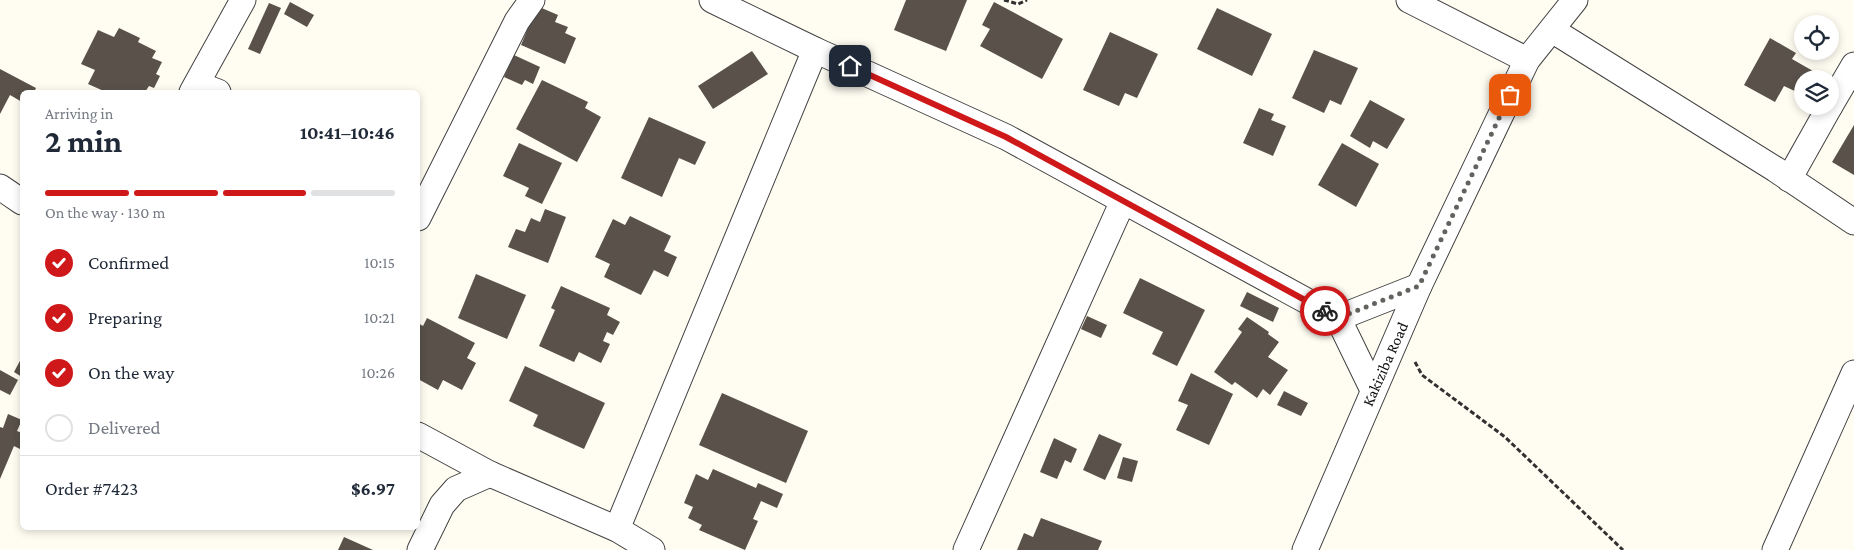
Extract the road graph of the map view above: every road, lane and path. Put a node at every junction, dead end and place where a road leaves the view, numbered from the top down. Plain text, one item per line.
1 (243, 0) edge
2 (532, 0) edge
3 (712, 0) edge
4 (1004, 0) edge
5 (1027, 0) edge
6 (1409, 0) edge
7 (1575, 0) edge
8 (746, 7) edge
9 (1552, 30) junction
10 (815, 50) junction
11 (1527, 60) junction
12 (1854, 65) edge
13 (202, 90) edge
14 (1839, 91) edge
15 (1825, 115) edge
16 (427, 173) edge
17 (1789, 179) junction
18 (0, 187) edge
19 (20, 201) edge
20 (1123, 201) junction
21 (420, 208) edge
22 (1854, 222) edge
23 (1419, 286) junction
24 (1338, 318) junction
25 (1399, 333) junction
26 (1854, 372) edge
27 (1373, 390) junction
28 (420, 435) edge
29 (490, 474) junction
30 (617, 530) junction
31 (420, 550) edge
32 (652, 550) edge
33 (966, 550) edge
34 (1304, 550) edge
35 (1623, 550) edge
36 (1775, 550) edge

1 - 13 street
2 - 16 street
3 - 8 street
4 - 5 path
6 - 11 street
7 - 9 street, Kakiziba Road
8 - 10 street
9 - 11 street, Kakiziba Road
9 - 17 street
10 - 20 street
10 - 30 street
11 - 23 street, Kakiziba Road
12 - 14 street
15 - 17 street
16 - 21 street
17 - 22 street
18 - 19 street
20 - 24 street
20 - 33 street
23 - 24 street
23 - 25 street, Kakiziba Road
24 - 27 street
25 - 27 street, Kakiziba Road
25 - 35 path
26 - 36 street
27 - 34 street, Kakiziba Road
28 - 29 street
29 - 30 street
29 - 31 street
30 - 32 street

